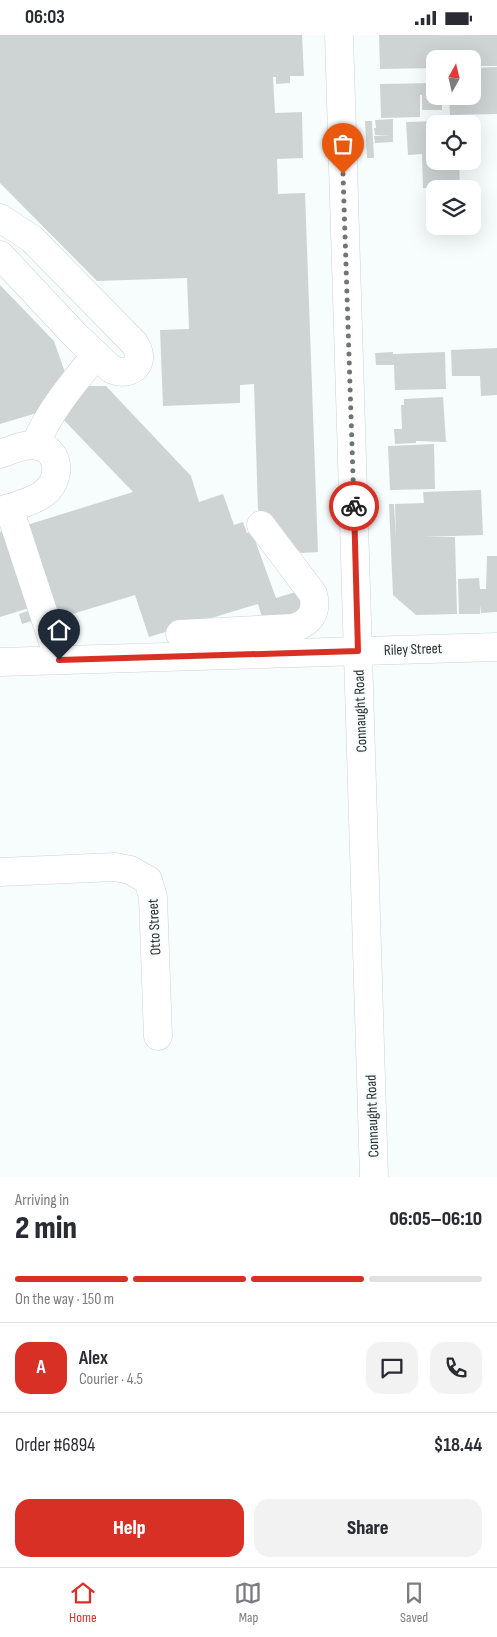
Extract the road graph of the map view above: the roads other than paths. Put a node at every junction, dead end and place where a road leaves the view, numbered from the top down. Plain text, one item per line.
1 (339, 35) edge
2 (0, 218) edge
3 (0, 255) edge
4 (96, 355) junction
5 (36, 445) junction
6 (0, 454) edge
7 (4, 509) edge
8 (261, 525) dead end
9 (180, 634) dead end
10 (218, 644) junction
11 (497, 647) edge
12 (358, 651) junction
13 (59, 660) junction
14 (0, 662) edge
15 (0, 872) edge
16 (158, 1036) dead end
17 (374, 1177) edge

1 - 12 street, Connaught Road
2 - 4 street
3 - 4 street
4 - 5 street
5 - 6 street
5 - 7 street
7 - 13 street
8 - 10 street
9 - 10 street
10 - 12 street, Riley Street
10 - 13 street, Riley Street
11 - 12 street, Riley Street
12 - 17 street, Connaught Road
13 - 14 street, Riley Street
15 - 16 street, Otto Street

